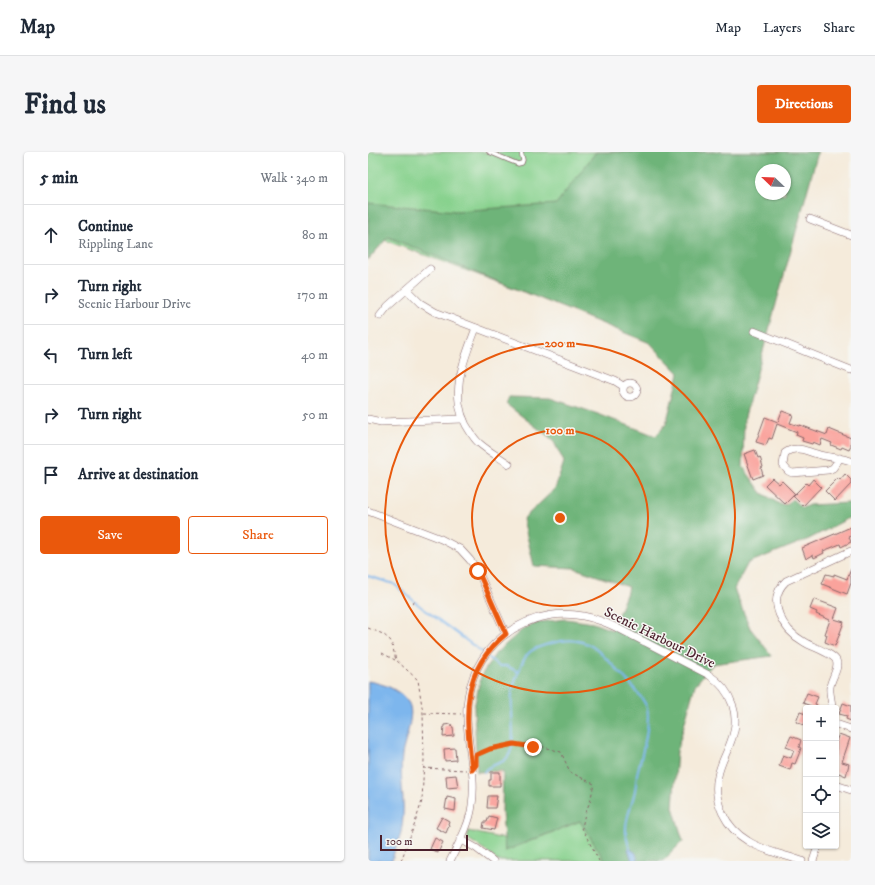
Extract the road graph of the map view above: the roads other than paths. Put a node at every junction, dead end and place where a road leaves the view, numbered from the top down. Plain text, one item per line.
1 (489, 152) edge
2 (521, 152) edge
3 (810, 219) dead end
4 (851, 235) edge
5 (430, 268) dead end
6 (407, 290) junction
7 (380, 316) dead end
8 (476, 328) junction
9 (754, 331) dead end
10 (851, 370) edge
11 (623, 386) dead end
12 (368, 419) edge
13 (463, 419) junction
14 (840, 458) junction
15 (851, 461) edge
16 (509, 464) dead end
17 (368, 512) edge
18 (851, 551) edge
19 (506, 634) junction
20 (832, 705) edge
21 (839, 725) edge
22 (851, 729) edge
23 (839, 786) edge
24 (851, 790) edge
25 (460, 840) junction
26 (817, 849) edge
27 (450, 861) edge
28 (493, 861) edge
29 (802, 861) edge
30 (813, 861) edge

1 - 2 lane
3 - 4 street
5 - 6 street
6 - 7 street
6 - 8 street
8 - 11 street
8 - 13 street
9 - 10 street
12 - 13 street
13 - 16 street
14 - 14 street
14 - 15 street
17 - 19 street
18 - 20 street
19 - 25 street, Scenic Harbour Drive
19 - 29 street, Scenic Harbour Drive
21 - 22 street
23 - 24 street
25 - 27 street, Scenic Harbour Drive
25 - 28 street
26 - 30 street

